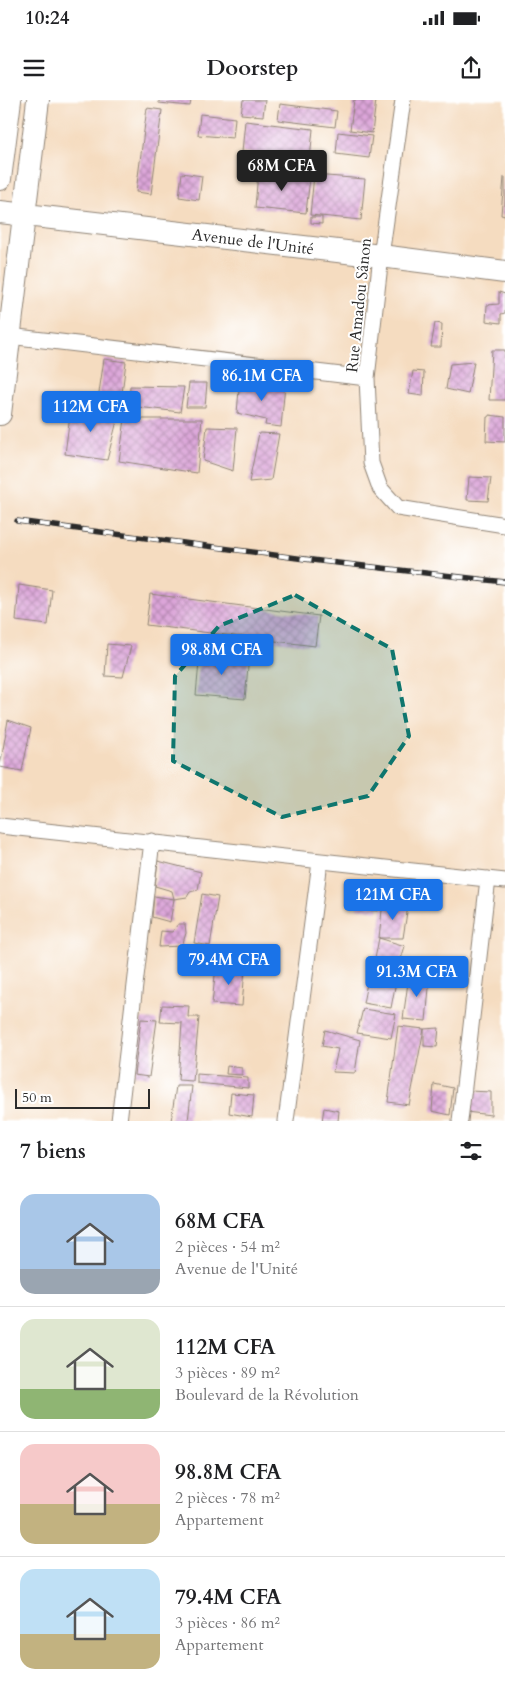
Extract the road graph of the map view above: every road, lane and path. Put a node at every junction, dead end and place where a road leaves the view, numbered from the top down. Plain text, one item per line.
1 (10, 100) edge
2 (38, 100) edge
3 (403, 100) edge
4 (0, 179) edge
5 (0, 212) edge
6 (24, 214) junction
7 (381, 256) junction
8 (505, 272) edge
9 (9, 336) junction
10 (367, 378) junction
11 (0, 414) edge
12 (505, 525) edge
13 (0, 826) edge
14 (152, 842) junction
15 (320, 862) junction
16 (488, 880) junction
17 (505, 881) edge
18 (119, 1121) edge
19 (286, 1121) edge
20 (460, 1121) edge

1 - 4 main road
2 - 6 main road
3 - 7 street, Rue Amadou Sânon
5 - 6 main road, Avenue de l'Unité
6 - 7 main road, Avenue de l'Unité
6 - 9 main road
7 - 8 main road, Avenue de l'Unité
7 - 10 street, Rue Amadou Sânon
9 - 10 street
9 - 11 main road
10 - 12 street, Rue Amadou Sânon
13 - 14 street
14 - 15 street
14 - 18 street
15 - 16 street
15 - 19 street
16 - 17 street
16 - 20 street

